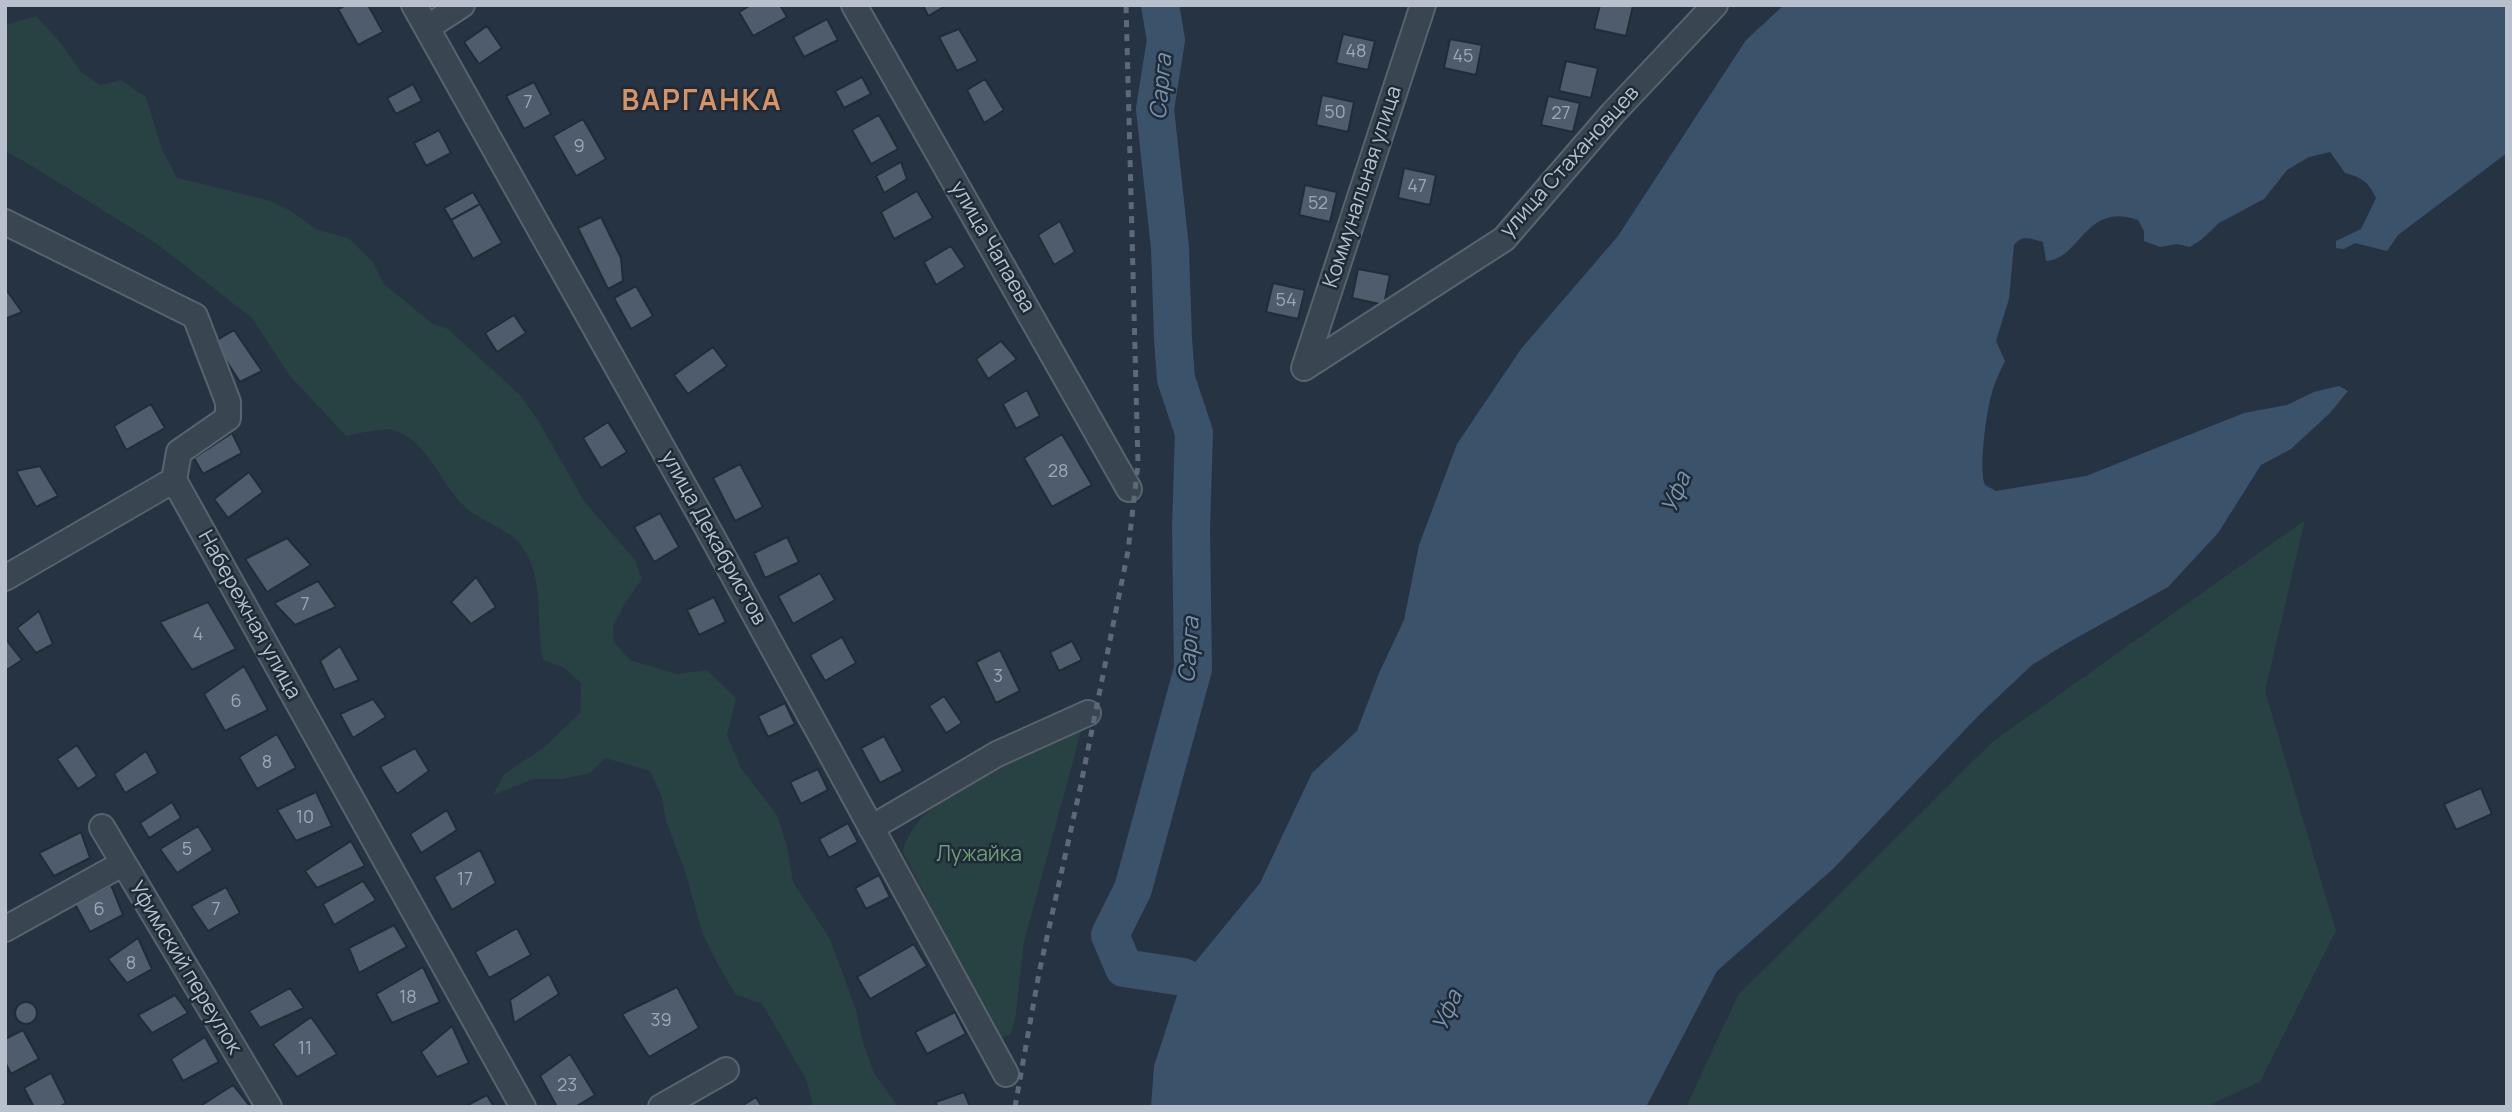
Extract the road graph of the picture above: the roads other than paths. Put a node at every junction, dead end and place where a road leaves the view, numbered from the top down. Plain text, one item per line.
1 (414, 5) edge
2 (462, 5) edge
3 (853, 5) edge
4 (1423, 5) edge
5 (1715, 5) edge
6 (428, 27) junction
7 (5, 222) edge
8 (1304, 368) joint
9 (174, 480) junction
10 (1129, 489) dead end
11 (5, 578) edge
12 (1088, 713) dead end
13 (102, 827) dead end
14 (872, 828) junction
15 (122, 864) junction
16 (5, 929) edge
17 (726, 1070) dead end
18 (1006, 1074) dead end
19 (269, 1107) edge
20 (523, 1107) edge
21 (661, 1107) edge

1 - 6 street, улица Декабристов
2 - 6 street
3 - 10 street, улица Чапаева
4 - 8 street, Коммунальная улица
5 - 8 street, улица Стахановцев
6 - 14 street, улица Декабристов
7 - 9 street
9 - 11 street
9 - 20 street, Набережная улица
12 - 14 street
13 - 15 street, Уфимский переулок
14 - 18 street, улица Декабристов
15 - 16 street
15 - 19 street, Уфимский переулок
17 - 21 street

